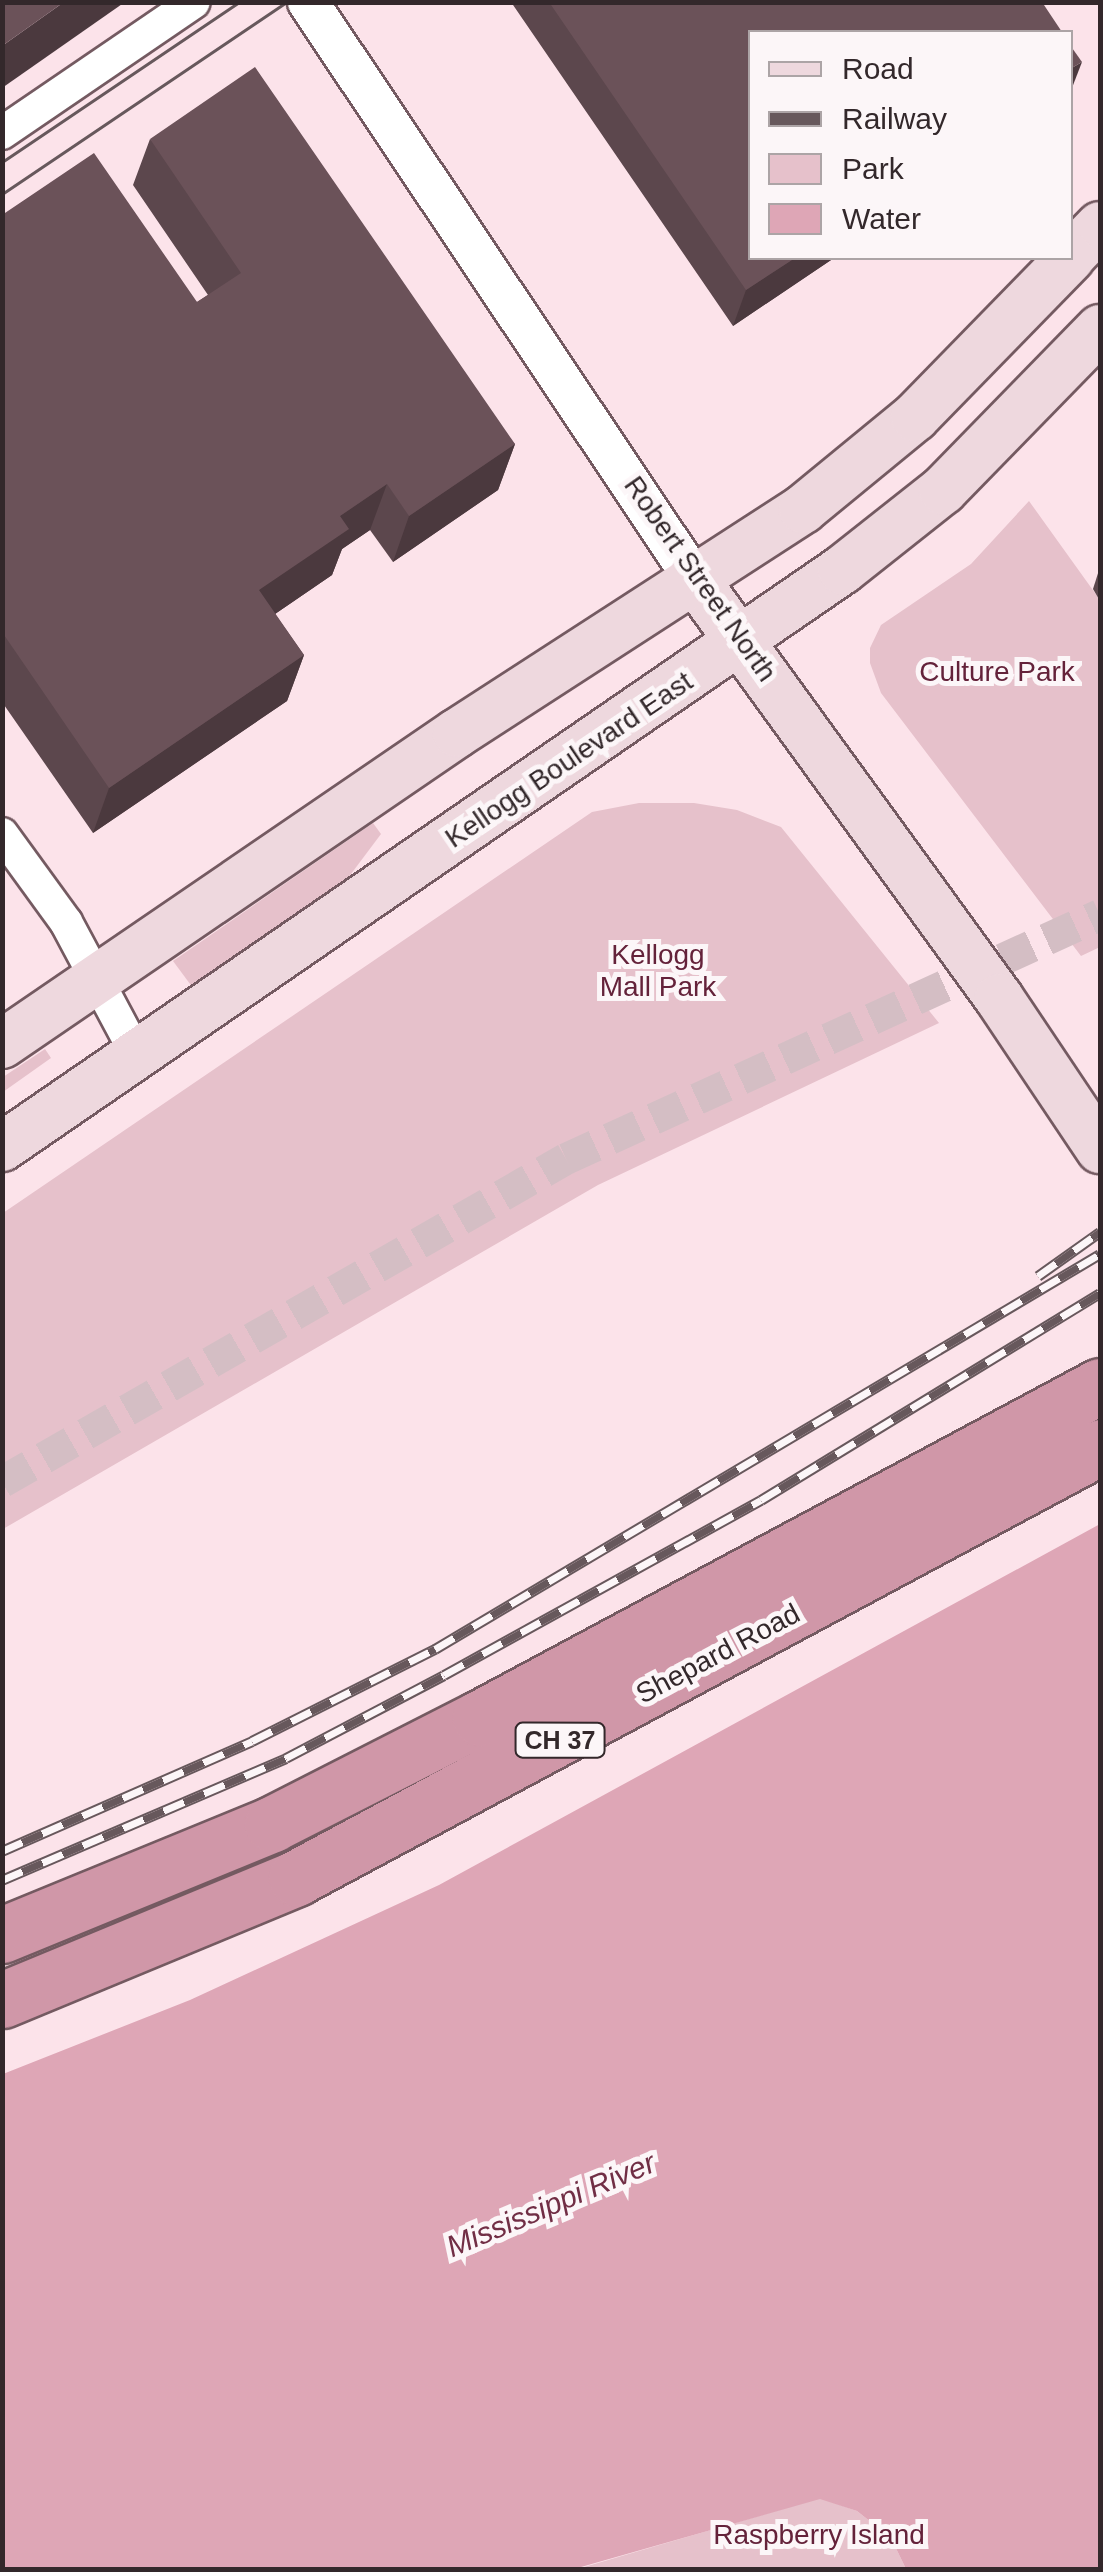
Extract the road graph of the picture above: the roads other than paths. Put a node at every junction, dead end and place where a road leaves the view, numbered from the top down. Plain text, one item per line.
1 (194, 2) edge
2 (308, 2) edge
3 (2, 133) edge
4 (1100, 226) edge
5 (1073, 254) edge
6 (1067, 260) edge
7 (1100, 329) edge
8 (693, 577) junction
9 (741, 642) junction
10 (2, 834) edge
11 (94, 978) junction
12 (2, 1044) edge
13 (137, 1054) junction
14 (2, 1147) edge
15 (1100, 1149) edge
16 (1100, 1386) edge
17 (1100, 1447) edge
18 (2, 1935) edge
19 (2, 2000) edge

1 - 3 street
2 - 8 street, Robert Street North
4 - 5 main road
6 - 8 main road
7 - 9 main road, Kellogg Boulevard East
8 - 9 main road, Robert Street North
8 - 11 main road
9 - 13 main road, Kellogg Boulevard East
9 - 15 main road, Robert Street North
10 - 11 street
11 - 12 main road
11 - 13 street
13 - 14 main road, Kellogg Boulevard East
16 - 18 highway, Shepard Road / CH 37
17 - 19 highway, Shepard Road / CH 37

